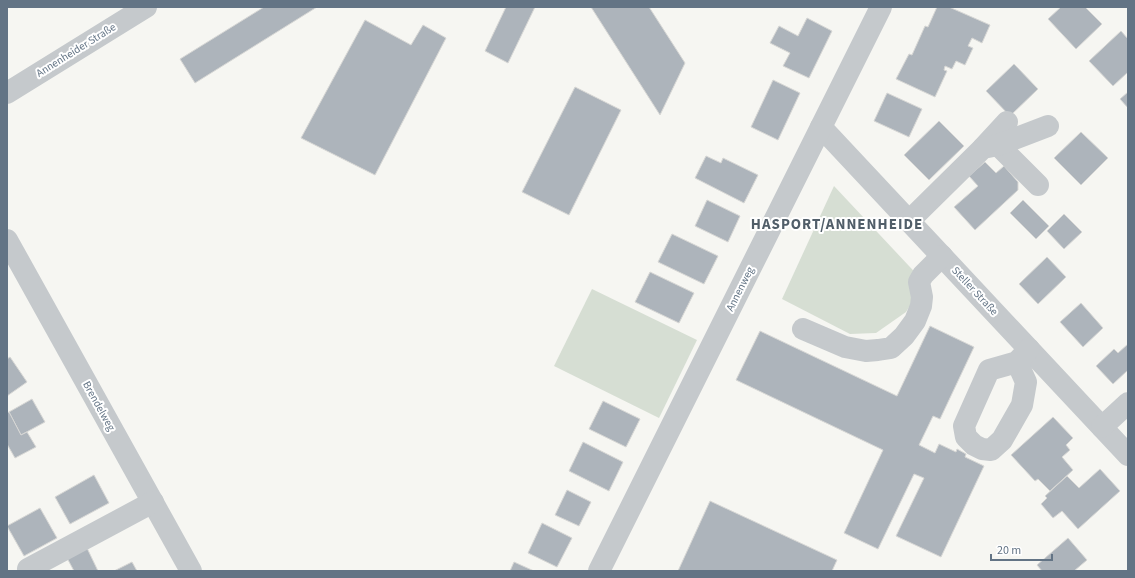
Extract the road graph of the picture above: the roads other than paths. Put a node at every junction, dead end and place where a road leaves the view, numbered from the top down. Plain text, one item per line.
1 (146, 7) edge
2 (881, 7) edge
3 (7, 93) edge
4 (1008, 122) dead end
5 (1048, 126) dead end
6 (821, 127) junction
7 (991, 146) junction
8 (1038, 185) dead end
9 (909, 220) junction
10 (7, 240) edge
11 (942, 256) junction
12 (803, 329) dead end
13 (1128, 403) edge
14 (1102, 427) junction
15 (1128, 455) edge
16 (153, 502) junction
17 (605, 567) edge
18 (28, 569) dead end
19 (191, 571) edge

1 - 3 street, Annenheider Straße
2 - 6 street, Annenweg
4 - 7 street
5 - 7 street
6 - 9 street, Steller Straße
6 - 17 street, Annenweg
7 - 8 street
7 - 9 street
9 - 11 street, Steller Straße
10 - 16 street, Brendelweg
11 - 12 street
11 - 14 street, Steller Straße
13 - 14 street
14 - 15 street, Steller Straße
16 - 18 street
16 - 19 street, Brendelweg

